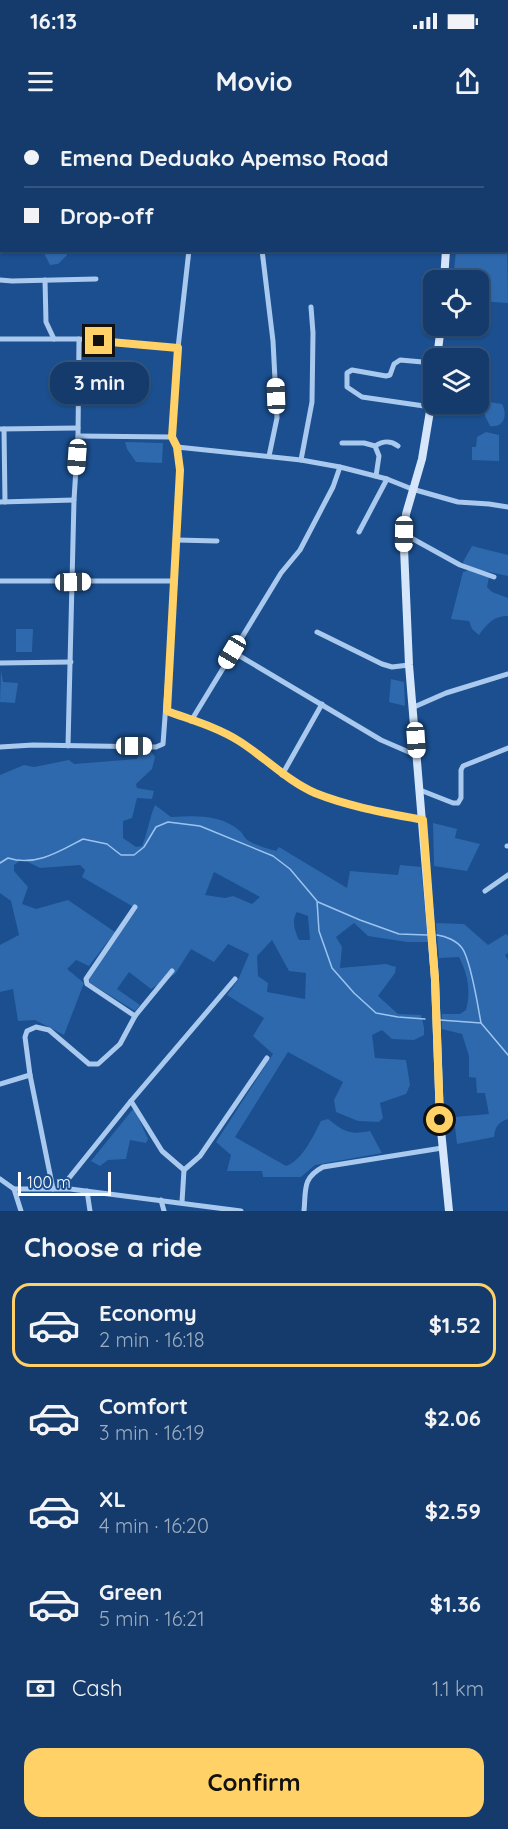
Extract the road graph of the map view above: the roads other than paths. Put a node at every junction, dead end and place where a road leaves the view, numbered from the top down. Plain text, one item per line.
1 (189, 252) edge
2 (262, 252) edge
3 (446, 252) edge
4 (445, 270) edge
5 (96, 279) dead end
6 (0, 280) edge
7 (45, 280) junction
8 (311, 307) dead end
9 (0, 339) edge
10 (54, 339) junction
11 (79, 339) junction
12 (178, 348) junction
13 (423, 362) edge
14 (423, 406) edge
15 (429, 414) edge
16 (78, 428) junction
17 (2, 429) edge
18 (78, 436) junction
19 (172, 437) junction
20 (342, 443) dead end
21 (375, 446) junction
22 (398, 446) dead end
23 (177, 447) junction
24 (269, 456) junction
25 (301, 460) junction
26 (340, 467) junction
27 (376, 476) junction
28 (387, 479) junction
29 (412, 489) junction
30 (74, 500) junction
31 (2, 502) edge
32 (508, 507) edge
33 (359, 532) dead end
34 (404, 534) junction
35 (177, 540) junction
36 (217, 541) dead end
37 (494, 577) dead end
38 (0, 581) edge
39 (175, 581) junction
40 (73, 582) junction
41 (317, 632) dead end
42 (232, 652) junction
43 (71, 662) junction
44 (0, 663) edge
45 (409, 664) junction
46 (508, 674) edge
47 (322, 705) junction
48 (414, 707) junction
49 (167, 711) junction
50 (191, 721) junction
51 (68, 746) junction
52 (0, 747) edge
53 (508, 748) edge
54 (417, 756) junction
55 (282, 775) junction
56 (420, 790) junction
57 (423, 820) junction
58 (508, 875) edge
59 (485, 891) dead end
60 (135, 907) dead end
61 (172, 971) dead end
62 (235, 979) dead end
63 (135, 1016) junction
64 (267, 1058) dead end
65 (30, 1075) junction
66 (0, 1084) edge
67 (131, 1101) junction
68 (442, 1148) junction
69 (184, 1170) junction
70 (0, 1179) edge
71 (61, 1188) junction
72 (14, 1189) junction
73 (53, 1189) junction
74 (87, 1191) junction
75 (161, 1200) junction
76 (182, 1202) junction
77 (21, 1211) edge
78 (90, 1211) edge
79 (164, 1211) edge
80 (240, 1211) edge
81 (304, 1211) edge
82 (449, 1211) edge

1 - 12 street
2 - 24 street
3 - 4 street
5 - 7 street
6 - 7 street
7 - 10 street
8 - 25 street
9 - 10 street
10 - 11 street
11 - 12 street
11 - 16 street
12 - 19 street
13 - 14 street
15 - 29 street
16 - 17 street
16 - 18 street
17 - 31 street
18 - 19 street
18 - 30 street
19 - 23 street
20 - 21 street
21 - 22 street
21 - 27 street
23 - 24 street
23 - 35 street
24 - 25 street
25 - 26 street
26 - 27 street
26 - 42 street
27 - 28 street
28 - 29 street
28 - 33 street
29 - 32 street
29 - 34 street
30 - 31 street
30 - 40 street
34 - 37 street
34 - 45 street
35 - 36 street
35 - 39 street
38 - 40 street
39 - 40 street
39 - 49 street
40 - 43 street
41 - 45 street
42 - 47 street
42 - 50 street
43 - 44 street
43 - 51 street
45 - 48 street
46 - 48 street
47 - 54 street
47 - 55 street
48 - 54 street
49 - 50 street
49 - 51 street
50 - 55 street
51 - 52 street
53 - 56 street
54 - 56 street
55 - 57 street
56 - 57 street
57 - 68 street
58 - 59 street
60 - 63 street
61 - 63 street
62 - 67 street
63 - 65 street
64 - 69 street
65 - 66 street
65 - 73 street
67 - 69 street
67 - 71 street
68 - 81 street
68 - 82 street
69 - 76 street
70 - 72 street
71 - 73 street
71 - 74 street
72 - 73 street
72 - 77 street
74 - 75 street
74 - 78 street
75 - 76 street
75 - 79 street
76 - 80 street

